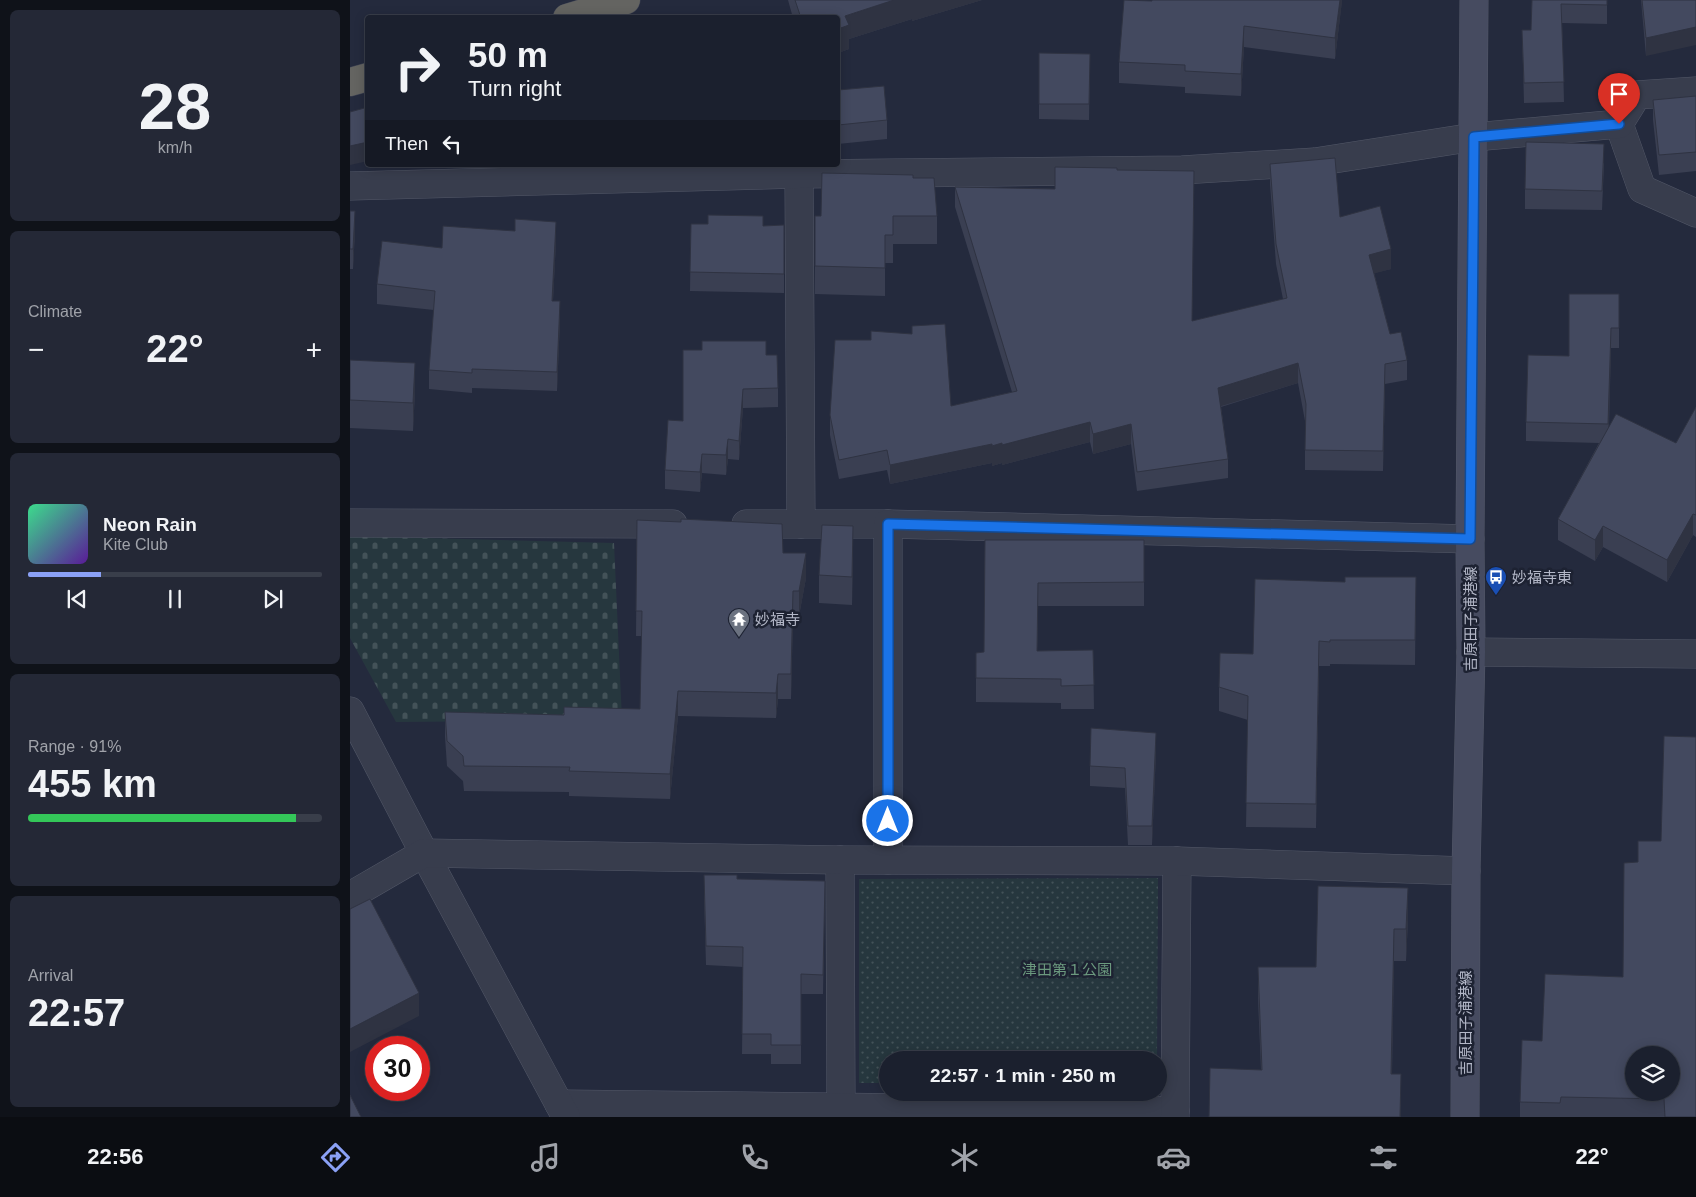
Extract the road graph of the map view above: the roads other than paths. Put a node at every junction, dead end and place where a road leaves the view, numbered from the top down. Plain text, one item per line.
1 (626, 0) edge
2 (1474, 0) edge
3 (577, 15) edge
4 (365, 78) edge
5 (350, 82) edge
6 (1696, 91) edge
7 (1619, 124) junction
8 (1474, 137) junction
9 (799, 174) junction
10 (350, 186) edge
11 (1696, 212) edge
12 (350, 523) edge
13 (694, 524) edge
14 (723, 524) edge
15 (801, 524) junction
16 (888, 524) junction
17 (1470, 539) junction
18 (1471, 652) junction
19 (1696, 654) edge
20 (350, 711) edge
21 (424, 853) junction
22 (840, 860) junction
23 (888, 860) junction
24 (1177, 861) junction
25 (1466, 871) junction
26 (350, 896) edge
27 (841, 1106) junction
28 (562, 1110) edge
29 (1175, 1114) edge
30 (1465, 1117) edge

1 - 3 highway
2 - 8 main road, 吉原田子浦港線
4 - 5 highway
6 - 7 street
7 - 8 street
7 - 11 street
8 - 9 street
8 - 17 main road, 吉原田子浦港線
9 - 10 street
9 - 15 street
12 - 13 street
14 - 15 street
15 - 16 street
16 - 17 street
16 - 23 street
17 - 18 main road, 吉原田子浦港線
18 - 19 street
18 - 25 main road, 吉原田子浦港線
20 - 21 street
21 - 22 street
21 - 26 street
21 - 28 street
22 - 23 street
22 - 27 street
23 - 24 street
24 - 25 street
24 - 29 street
25 - 30 main road, 吉原田子浦港線
27 - 28 street
27 - 29 street

